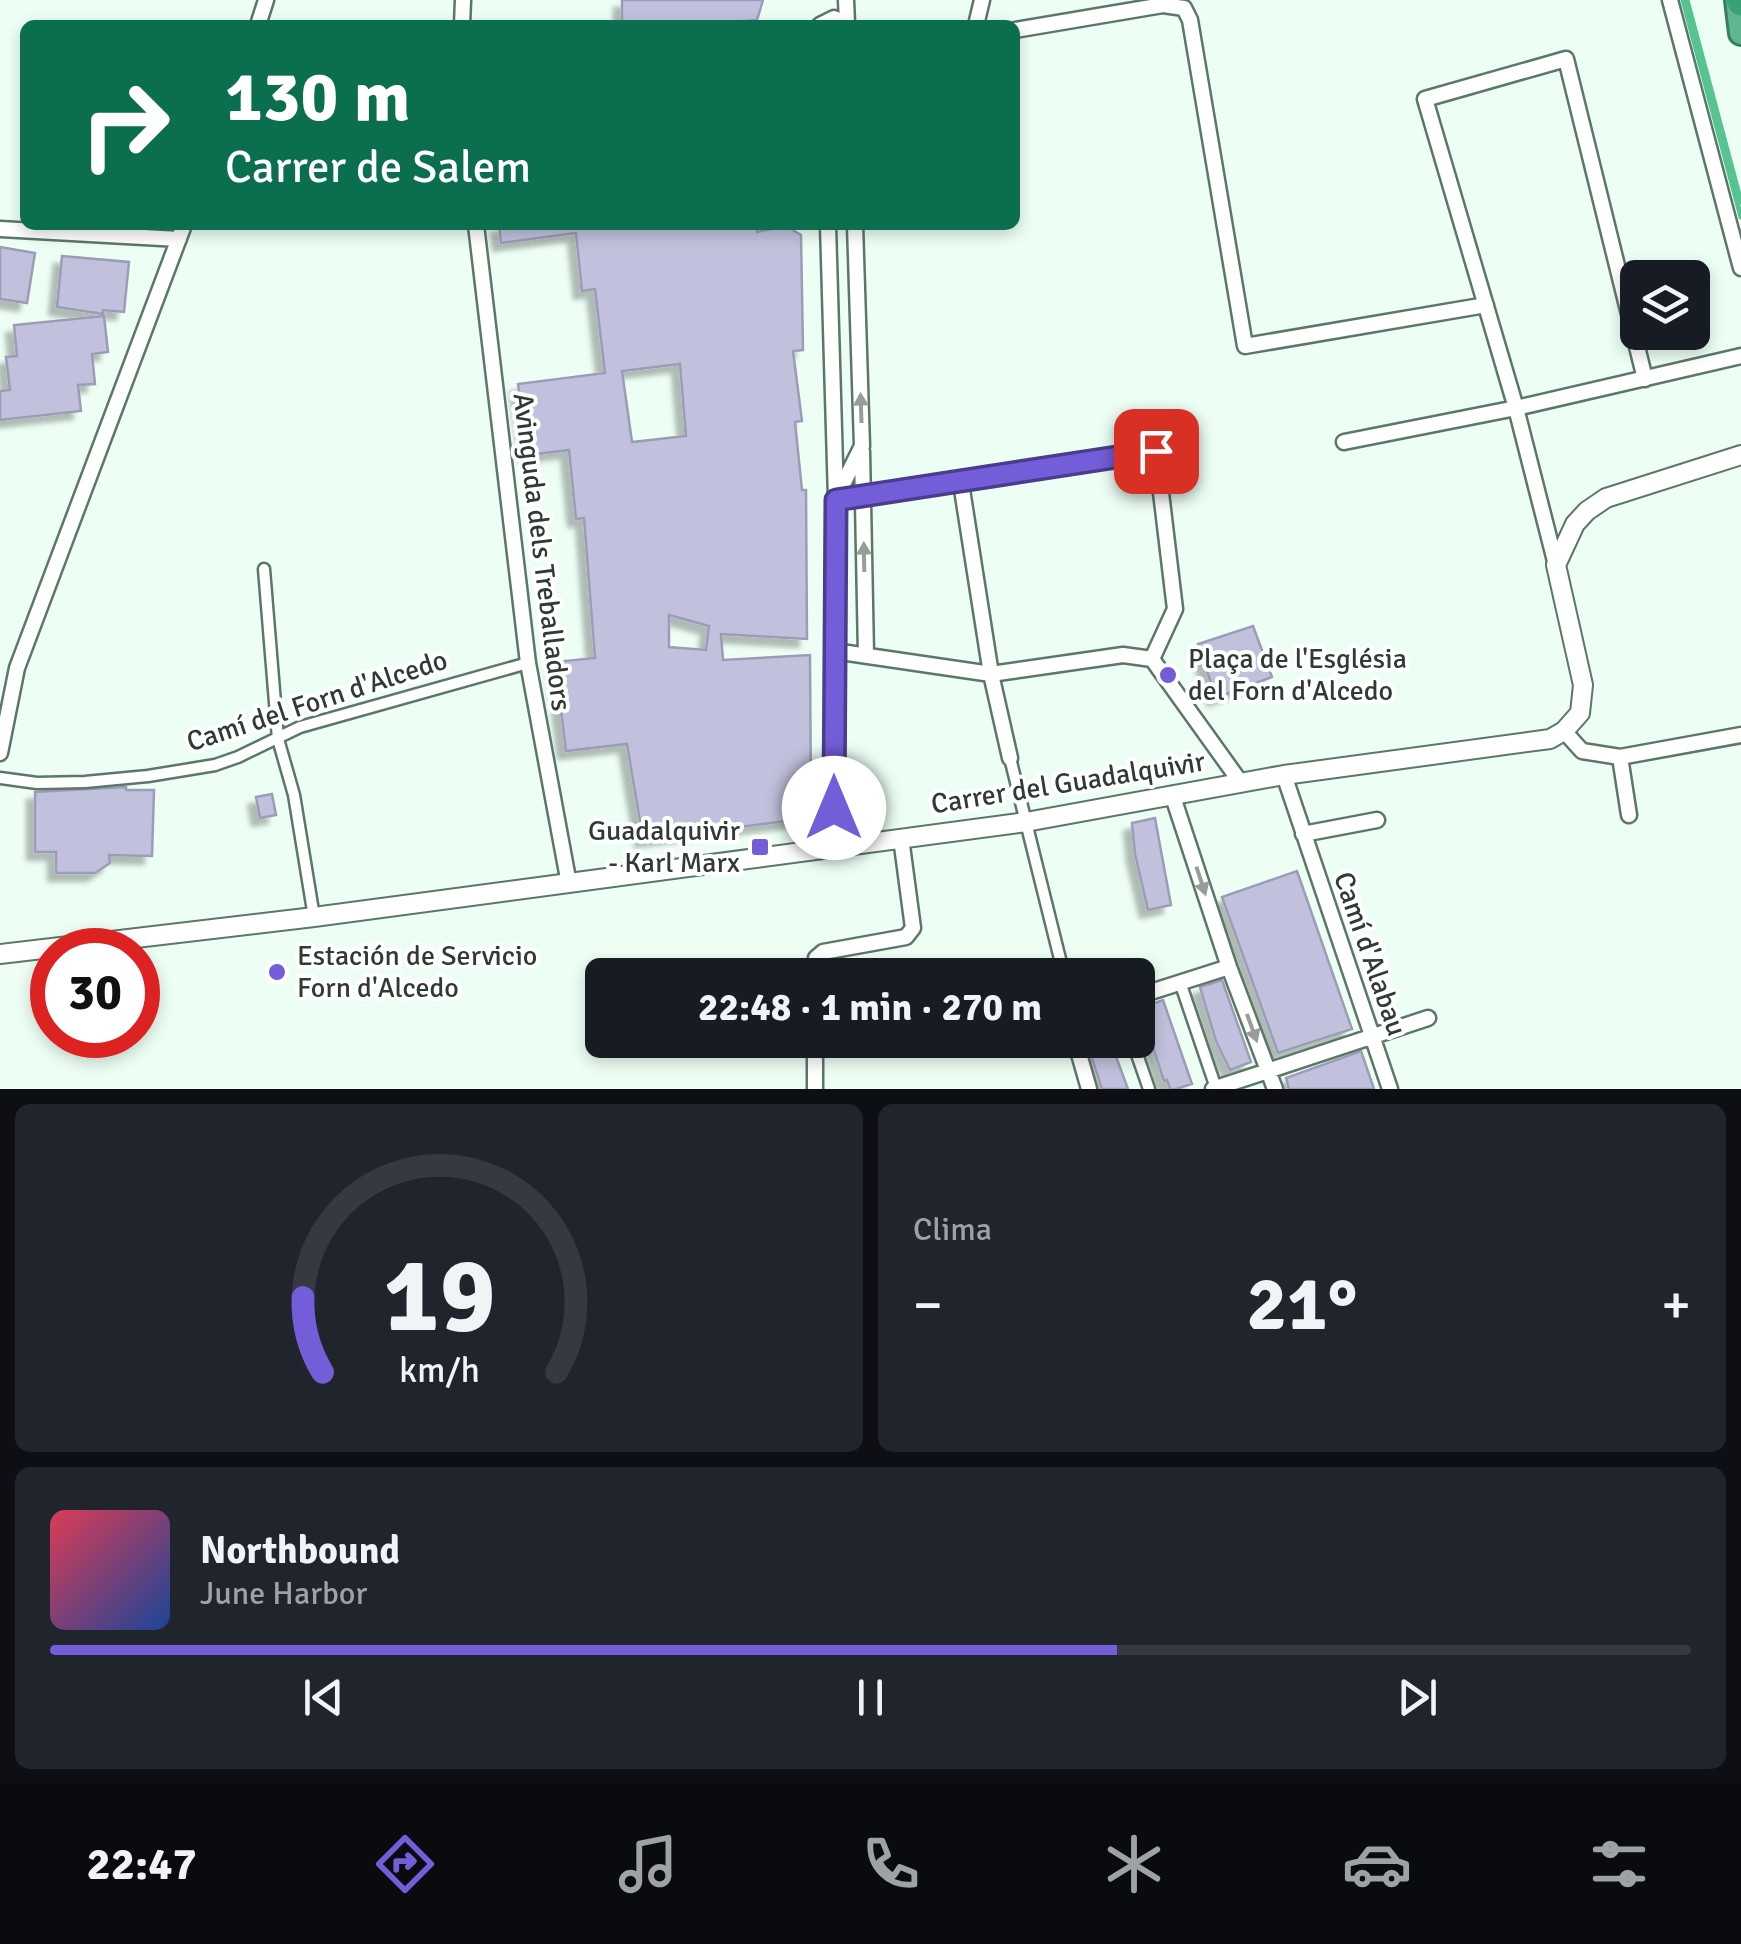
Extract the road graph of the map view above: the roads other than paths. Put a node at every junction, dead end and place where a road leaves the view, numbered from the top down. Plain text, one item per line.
1 (1670, 0) edge
2 (1739, 1) edge
3 (1020, 29) edge
4 (1741, 32) edge
5 (90, 230) edge
6 (477, 230) edge
7 (828, 230) edge
8 (854, 230) edge
9 (181, 232) edge
10 (1741, 268) edge
11 (1486, 305) junction
12 (1741, 356) edge
13 (1645, 379) junction
14 (1516, 408) junction
15 (1344, 442) dead end
16 (862, 446) junction
17 (1741, 455) edge
18 (961, 483) junction
19 (864, 496) junction
20 (836, 500) junction
21 (1556, 565) junction
22 (264, 568) dead end
23 (834, 651) junction
24 (866, 655) junction
25 (1152, 660) junction
26 (528, 663) junction
27 (17, 668) junction
28 (0, 670) edge
29 (991, 674) junction
30 (1564, 732) junction
31 (1741, 735) edge
32 (278, 738) junction
33 (0, 752) edge
34 (1620, 757) junction
35 (1010, 758) joint
36 (1284, 775) junction
37 (0, 778) edge
38 (1240, 782) junction
39 (1172, 794) junction
40 (1630, 815) dead end
41 (1376, 820) dead end
42 (1026, 822) junction
43 (1303, 834) junction
44 (900, 838) junction
45 (834, 847) junction
46 (569, 884) junction
47 (314, 917) junction
48 (0, 954) edge
49 (816, 958) edge
50 (1060, 958) edge
51 (1229, 967) junction
52 (1180, 982) junction
53 (1155, 990) edge
54 (1428, 1018) dead end
55 (1372, 1037) junction
56 (815, 1058) edge
57 (1081, 1058) edge
58 (1138, 1058) edge
59 (1268, 1071) junction
60 (815, 1089) edge
61 (1089, 1089) edge
62 (1149, 1089) edge
63 (1215, 1089) edge
64 (1274, 1089) edge
65 (1390, 1089) edge

1 - 10 street
2 - 4 highway
3 - 11 street
5 - 9 street
6 - 26 street, Avinguda dels Treballadors
7 - 20 street
16 -> 8 street
9 - 27 street
11 - 13 street
11 - 14 street
12 - 13 street
13 - 14 street
14 - 15 street
14 - 21 street
16 - 19 street
16 - 20 street
17 - 21 street
18 - 19 street
18 - 25 street
18 - 29 street
19 - 20 street
24 -> 19 street
20 - 23 street
21 - 30 street
22 - 32 street
23 - 24 street
23 - 45 street
24 - 29 street
25 - 29 street
25 - 38 street
26 - 32 street, Camí del Forn d'Alcedo
26 - 46 street, Avinguda dels Treballadors
27 - 28 street
27 - 33 street
29 - 35 street
30 - 34 street
30 - 36 street, Carrer del Guadalquivir
31 - 34 street
32 - 37 street, Camí del Forn d'Alcedo
32 - 47 street
34 - 40 street
35 - 42 street
36 - 38 street, Carrer del Guadalquivir
36 - 43 street, Camí d'Alabau
38 - 39 street, Carrer del Guadalquivir
39 - 42 street, Carrer del Guadalquivir
39 -> 51 street
41 - 43 street
42 - 44 street, Carrer del Guadalquivir
42 - 50 street
43 - 55 street, Camí d'Alabau
44 - 45 street, Carrer del Guadalquivir
44 - 49 street
45 - 46 street, Carrer del Guadalquivir
46 - 47 street, Carrer del Guadalquivir
47 - 48 street, Carrer del Guadalquivir
51 - 52 street
51 -> 59 street
52 - 53 street
52 - 63 street
54 - 55 street
55 - 59 street
55 - 65 street, Camí d'Alabau
56 - 60 street
57 - 61 street
58 - 62 street
59 - 63 street
59 - 64 street

